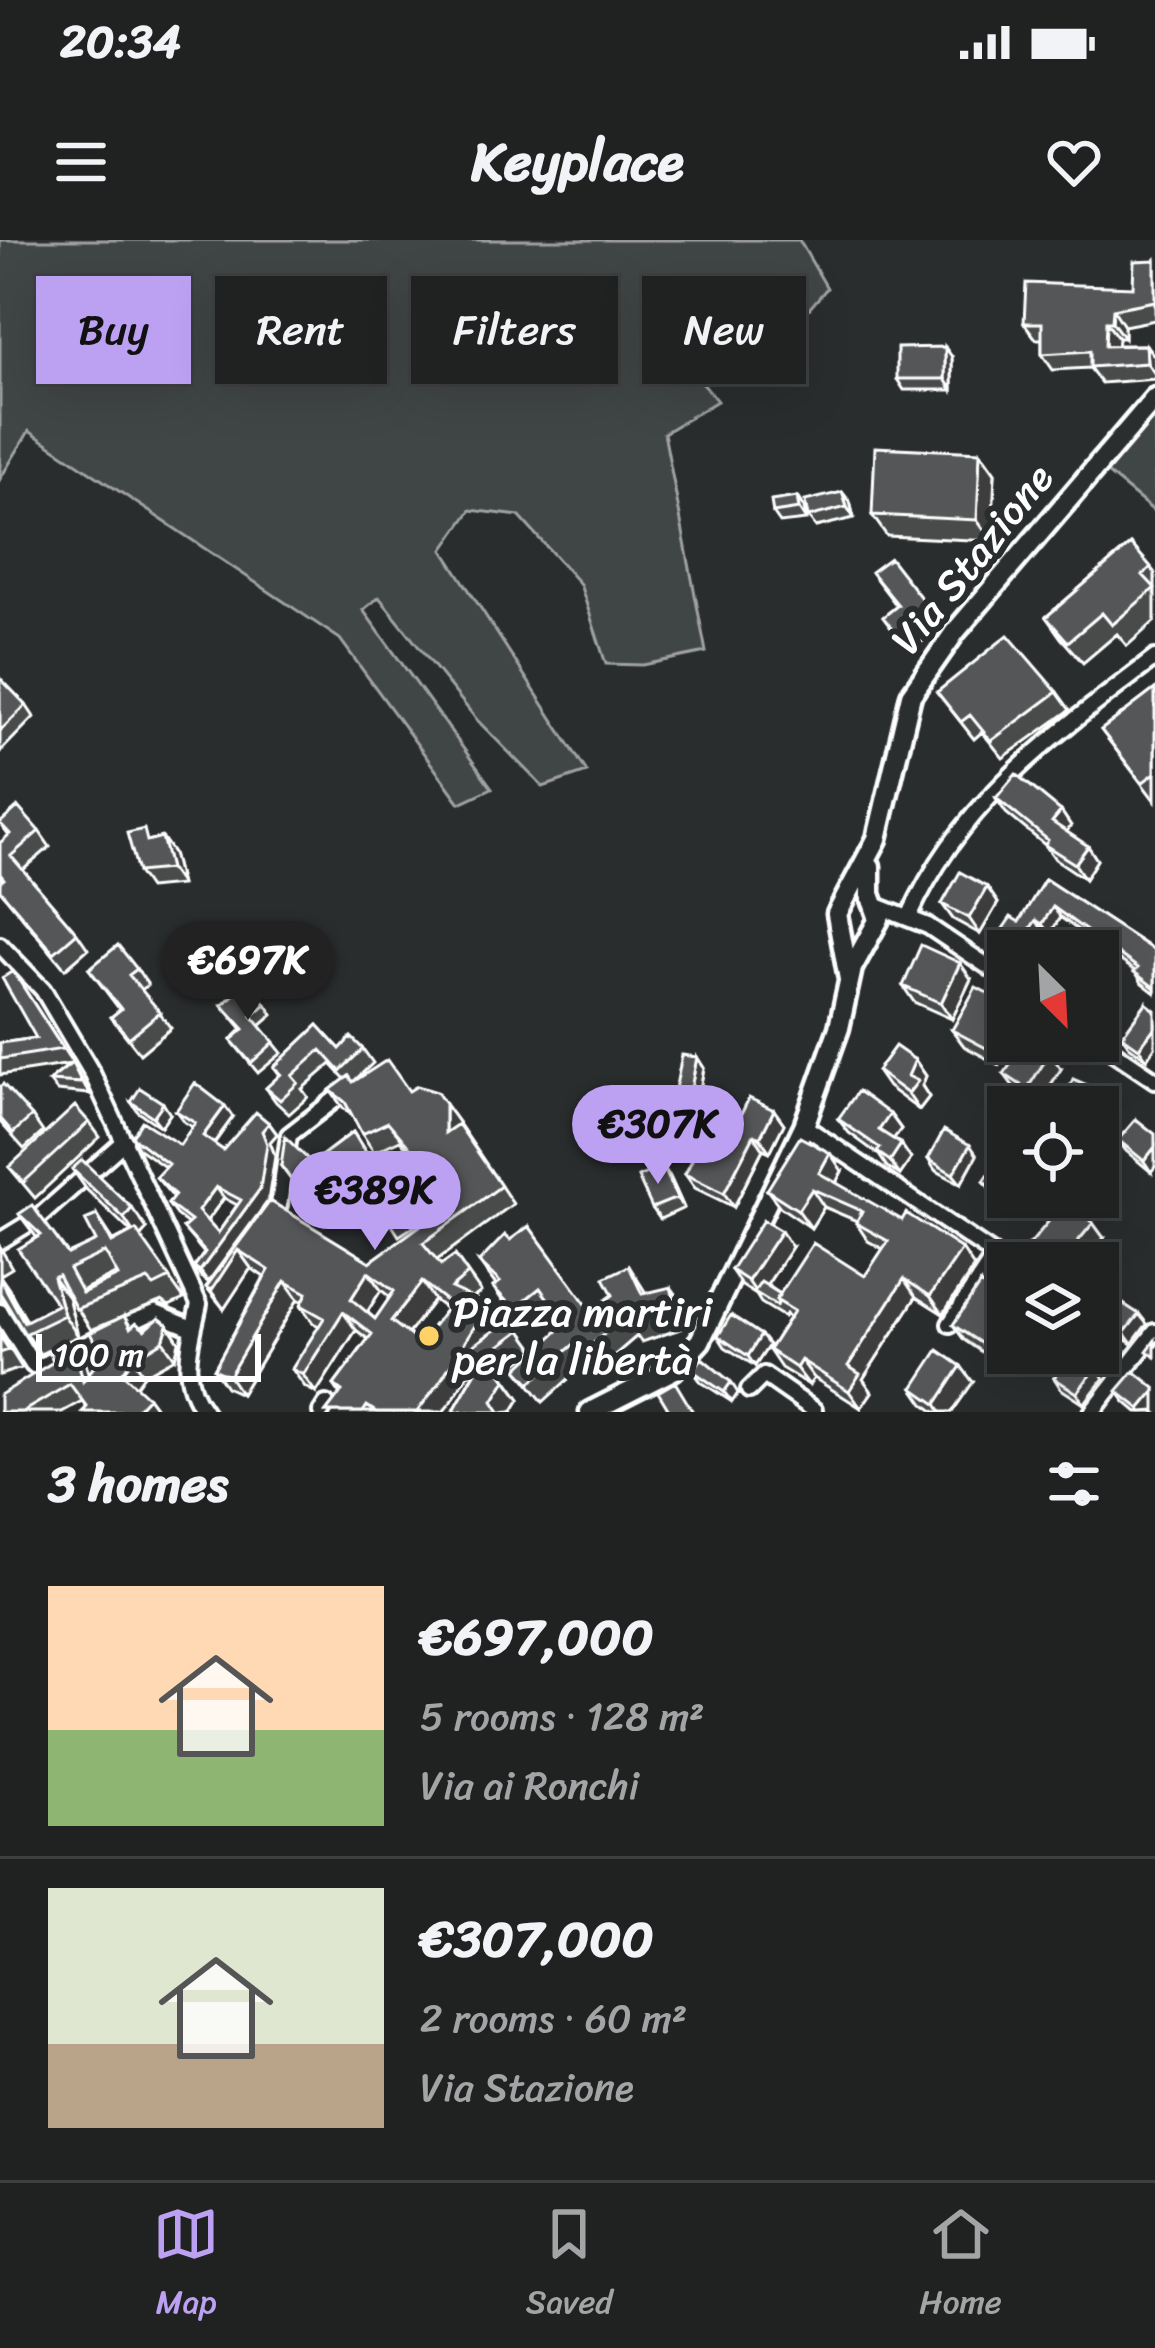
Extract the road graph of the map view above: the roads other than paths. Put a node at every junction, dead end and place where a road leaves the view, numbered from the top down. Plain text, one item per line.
1 (1155, 398) edge
2 (1155, 658) edge
3 (871, 858) junction
4 (841, 904) junction
5 (875, 904) junction
6 (909, 917) junction
7 (840, 928) junction
8 (871, 934) junction
9 (0, 944) edge
10 (987, 967) edge
11 (849, 979) junction
12 (1119, 1056) edge
13 (1155, 1080) edge
14 (342, 1094) edge
15 (804, 1126) junction
16 (125, 1141) junction
17 (253, 1236) edge
18 (0, 1241) edge
19 (215, 1292) edge
20 (199, 1304) junction
21 (0, 1312) edge
22 (950, 1324) edge
23 (192, 1328) junction
24 (1155, 1332) edge
25 (749, 1390) dead end
26 (194, 1397) junction
27 (814, 1411) edge
28 (179, 1412) edge
29 (205, 1412) edge
30 (590, 1412) edge
31 (1093, 1412) edge

1 - 3 main road, Via Stazione
2 - 6 street
3 - 4 main road, Via Stazione
3 - 5 main road, Via Stazione
4 - 5 main road
4 - 7 main road
5 - 6 street
5 - 8 main road
6 - 8 street
6 - 10 street
7 - 8 main road
7 - 11 main road
8 - 11 main road
9 - 16 street
11 - 15 main road
12 - 13 street
14 - 17 street
15 - 22 street
15 - 30 main road
16 - 18 street
16 - 20 street
19 - 20 street
20 - 23 street
21 - 23 street
23 - 26 street
24 - 31 street
25 - 27 street
26 - 28 street
26 - 29 street

